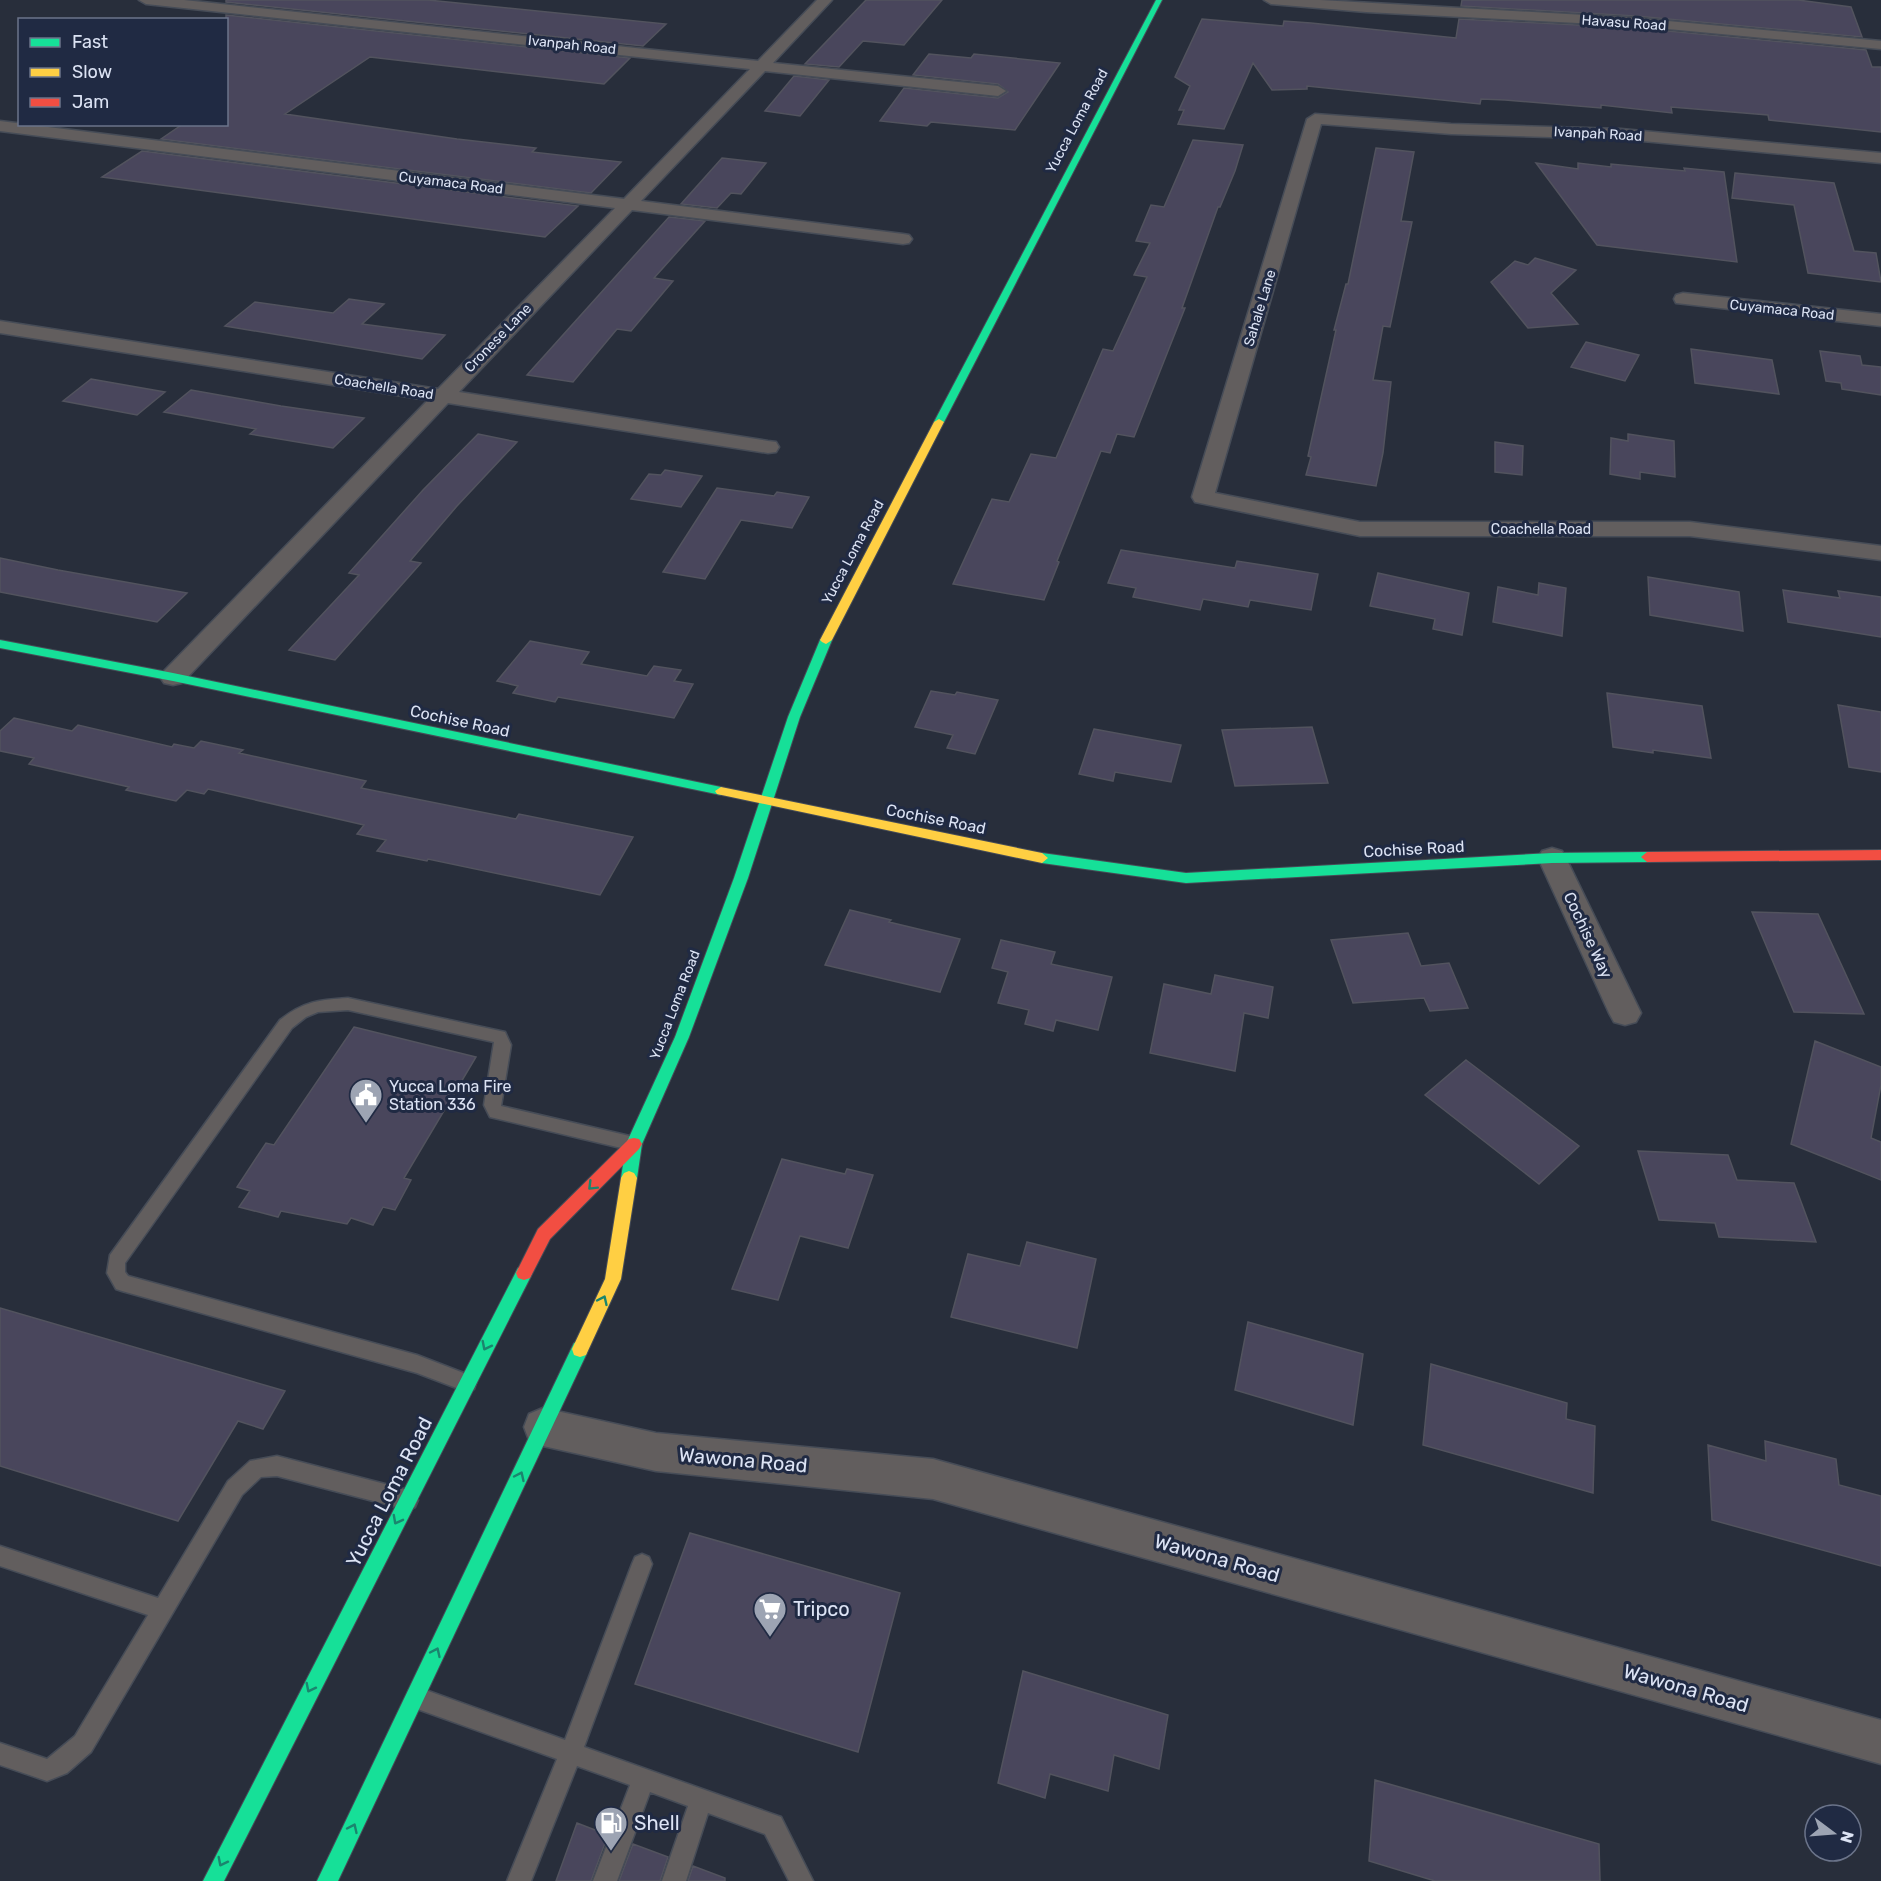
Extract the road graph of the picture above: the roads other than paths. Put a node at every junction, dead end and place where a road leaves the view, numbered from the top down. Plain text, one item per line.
1 (146, 0) edge
2 (825, 0) edge
3 (1159, 0) edge
4 (1271, 0) edge
5 (1367, 4) edge
6 (1881, 45) edge
7 (762, 65) junction
8 (998, 91) dead end
9 (1315, 119) joint
10 (0, 126) edge
11 (1881, 158) edge
12 (625, 206) junction
13 (903, 239) dead end
14 (1683, 299) dead end
15 (1881, 320) edge
16 (0, 327) edge
17 (442, 396) junction
18 (768, 447) dead end
19 (1203, 497) joint
20 (1881, 553) edge
21 (0, 644) edge
22 (173, 677) junction
23 (767, 802) junction
24 (1881, 855) edge
25 (1552, 858) junction
26 (1625, 1013) dead end
27 (634, 1144) junction
28 (467, 1383) junction
29 (543, 1427) junction
30 (408, 1500) junction
31 (0, 1556) edge
32 (642, 1564) dead end
33 (163, 1610) junction
34 (415, 1697) junction
35 (1881, 1742) edge
36 (571, 1753) junction
37 (0, 1754) edge
38 (644, 1778) junction
39 (702, 1799) junction
40 (213, 1881) edge
41 (327, 1881) edge
42 (519, 1881) edge
43 (605, 1881) edge
44 (674, 1881) edge
45 (801, 1881) edge

1 - 7 street, Ivanpah Road
2 - 7 street, Cronese Lane
3 - 23 main road, Yucca Loma Road
4 - 5 street, Havasu Road
5 - 6 street, Havasu Road
7 - 8 street, Ivanpah Road
7 - 12 street, Cronese Lane
9 - 11 street, Ivanpah Road
9 - 19 street, Sahale Lane
10 - 12 street, Cuyamaca Road
12 - 13 street, Cuyamaca Road
12 - 17 street, Cronese Lane
14 - 15 street, Cuyamaca Road
16 - 17 street, Coachella Road
17 - 18 street, Coachella Road
17 - 22 street, Cronese Lane
19 - 20 street, Coachella Road
21 - 22 main road, Cochise Road
22 - 23 main road, Cochise Road
23 - 25 main road, Cochise Road
23 - 27 main road, Yucca Loma Road
24 - 25 main road, Cochise Road
25 - 26 street, Cochise Way
27 -> 28 main road, Yucca Loma Road
27 - 28 lane
29 -> 27 main road, Yucca Loma Road
28 - 30 main road, Yucca Loma Road
34 -> 29 main road, Yucca Loma Road
29 - 35 street, Wawona Road
30 - 33 lane
30 -> 40 main road, Yucca Loma Road
31 - 33 lane
32 - 36 lane
33 - 37 lane
34 - 36 lane
41 -> 34 main road, Yucca Loma Road
36 - 38 lane
36 - 42 lane
38 - 39 lane
38 - 43 lane
39 - 44 lane
39 - 45 lane

